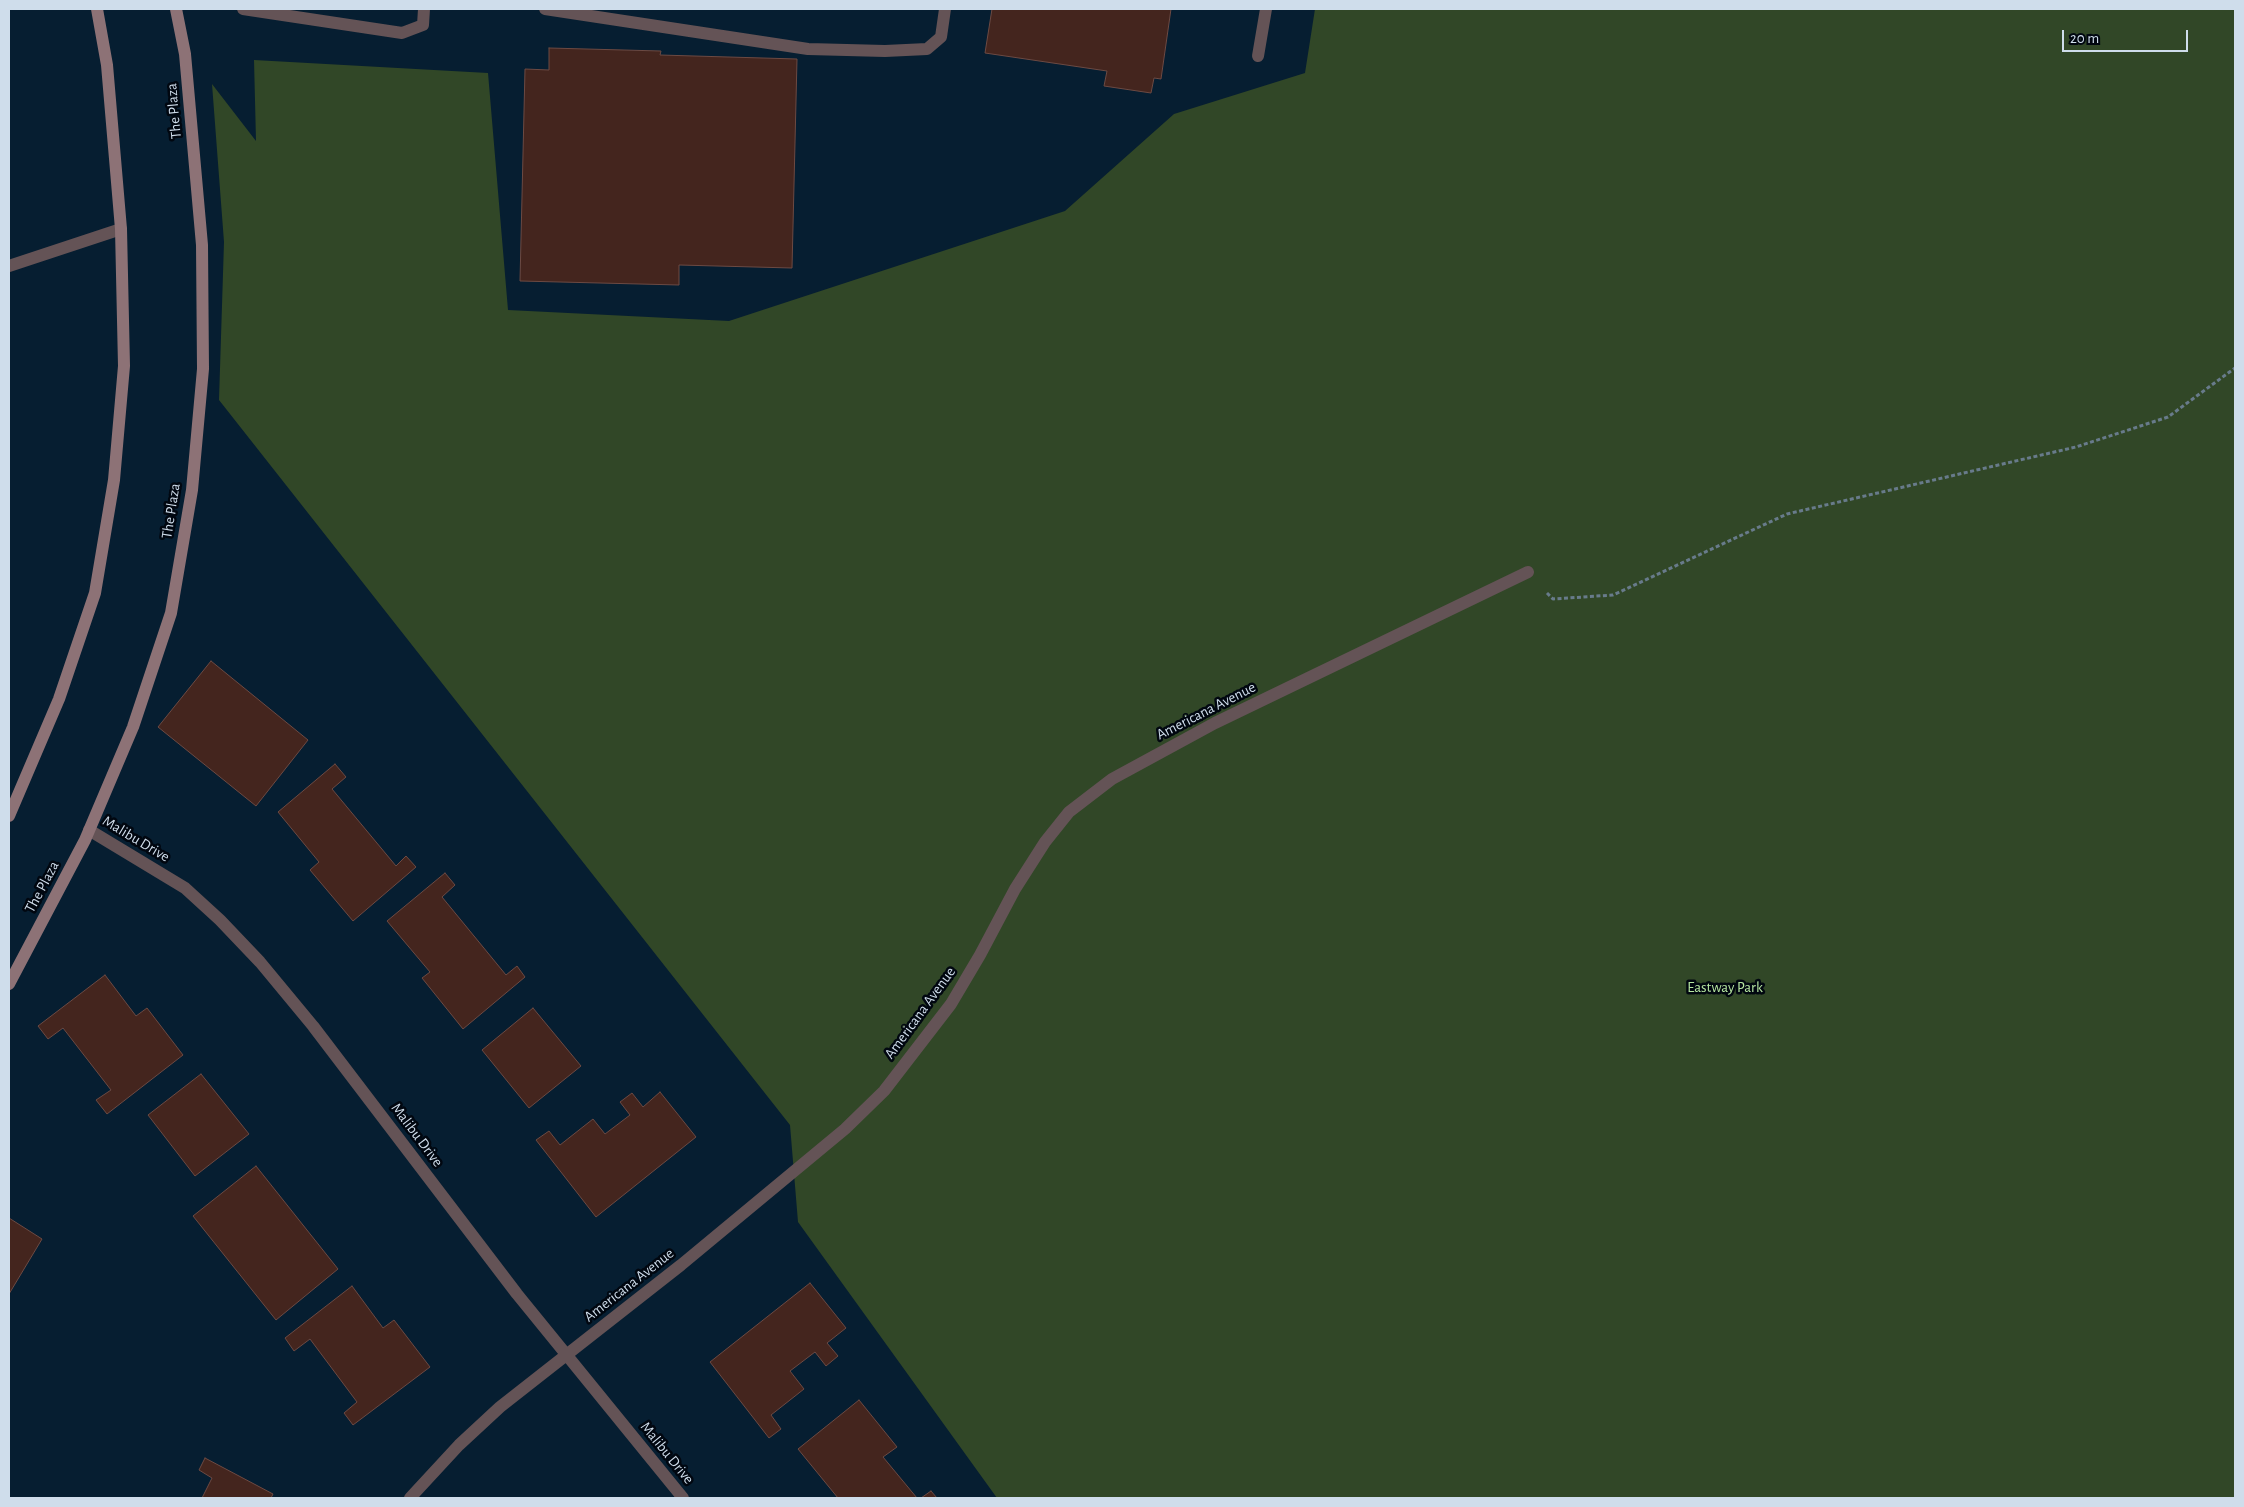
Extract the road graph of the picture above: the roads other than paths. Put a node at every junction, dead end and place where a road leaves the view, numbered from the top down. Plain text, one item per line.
1 (97, 9) edge
2 (176, 9) edge
3 (243, 9) edge
4 (424, 9) edge
5 (545, 9) edge
6 (945, 9) edge
7 (1266, 9) edge
8 (1258, 56) dead end
9 (121, 229) junction
10 (9, 266) edge
11 (1528, 572) road end
12 (9, 816) edge
13 (89, 830) junction
14 (9, 984) edge
15 (567, 1355) junction
16 (410, 1498) edge
17 (683, 1498) edge

1 - 9 main road
2 - 13 main road, The Plaza
3 - 4 street
5 - 6 street
7 - 8 street
9 - 10 street
9 - 12 main road
11 - 15 street, Americana Avenue
13 - 14 main road, The Plaza
13 - 15 street, Malibu Drive
15 - 16 street, Americana Avenue
15 - 17 street, Malibu Drive

